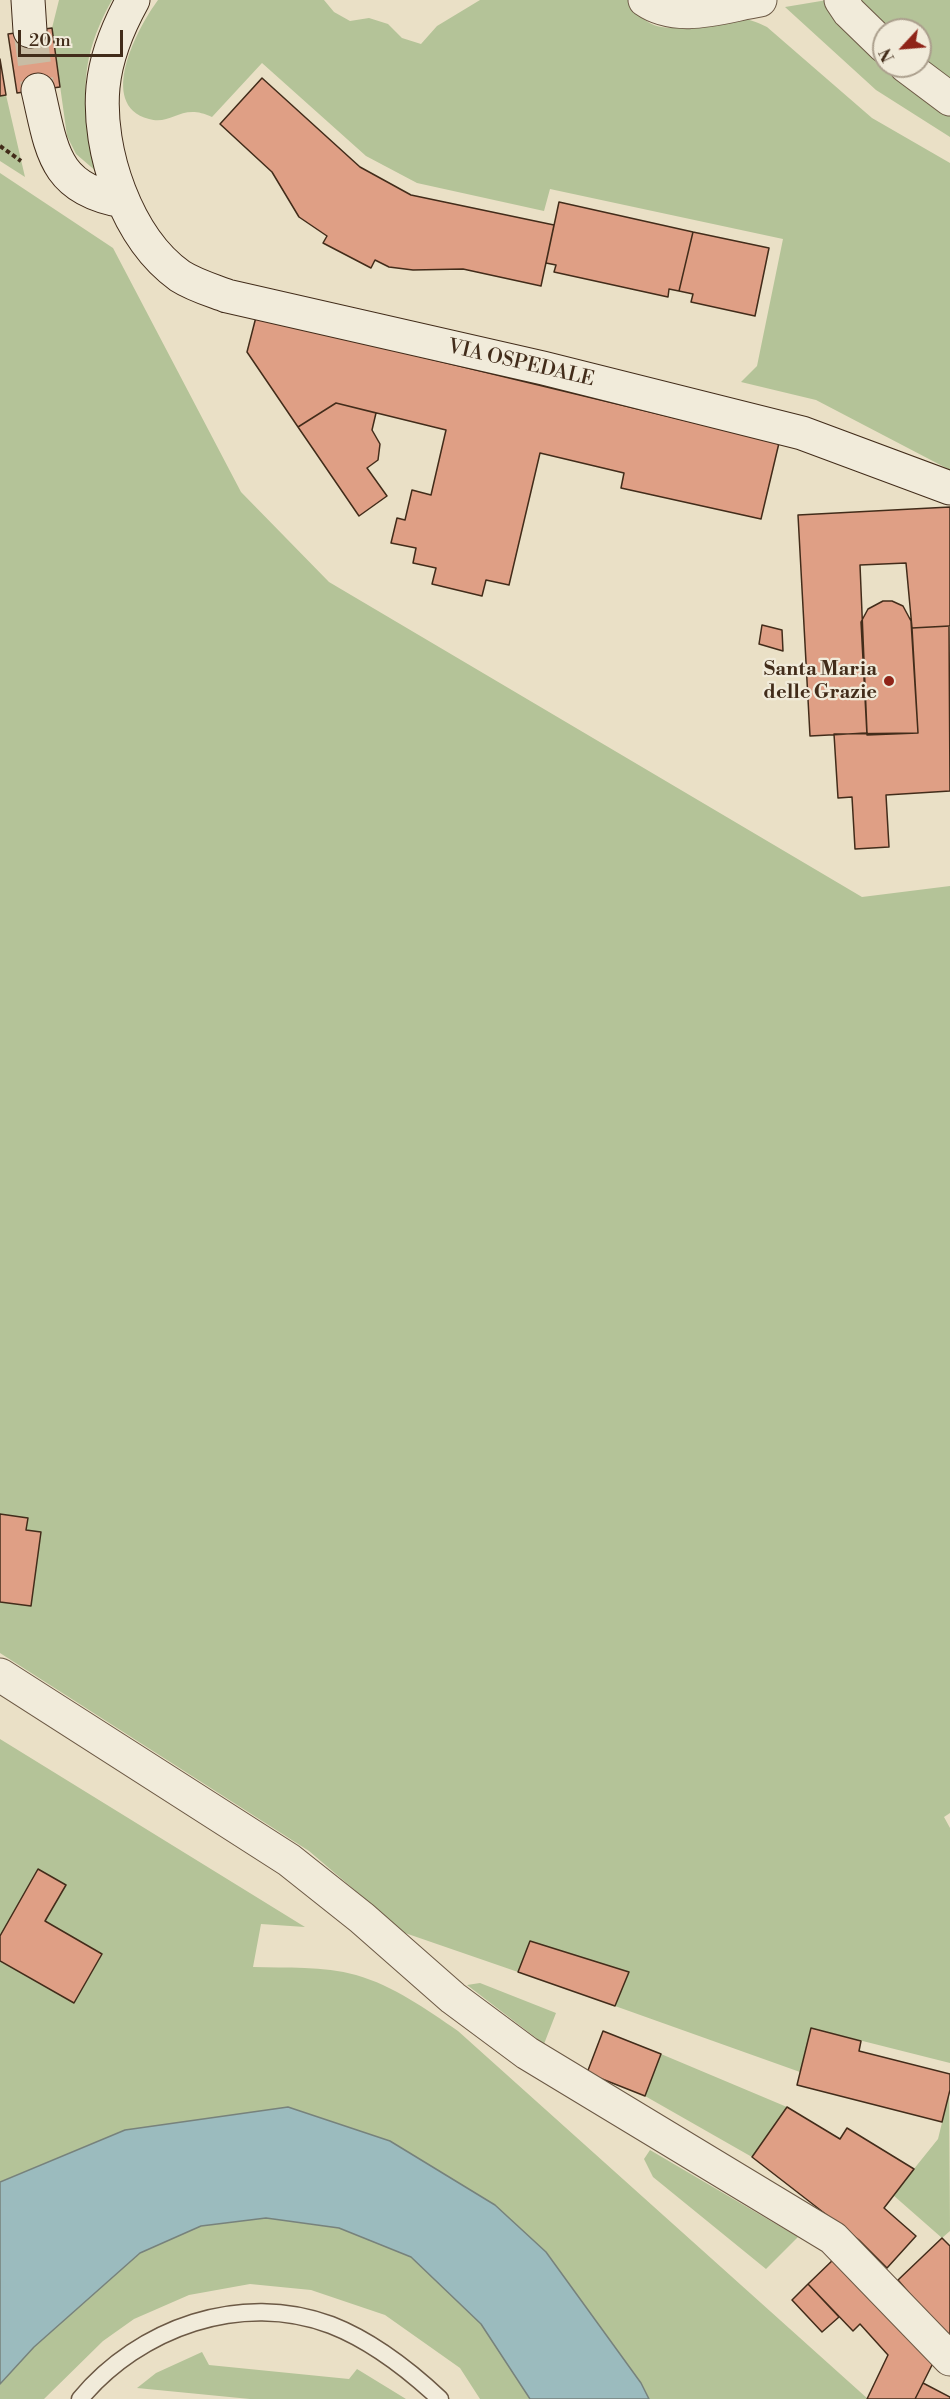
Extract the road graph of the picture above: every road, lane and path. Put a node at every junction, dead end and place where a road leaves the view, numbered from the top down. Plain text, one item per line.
1 (133, 0) edge
2 (645, 0) edge
3 (759, 0) edge
4 (841, 0) edge
5 (872, 34) edge
6 (922, 78) edge
7 (38, 90) tunnel mouth
8 (950, 99) edge
9 (123, 201) junction
10 (950, 488) edge
11 (0, 1675) edge
12 (950, 2359) edge
13 (80, 2399) edge
14 (440, 2399) edge

1 - 9 street, VIA OSPEDALE
2 - 3 street
4 - 5 street
6 - 8 street
7 - 9 street
9 - 10 street, VIA OSPEDALE
11 - 12 street
13 - 14 lane

